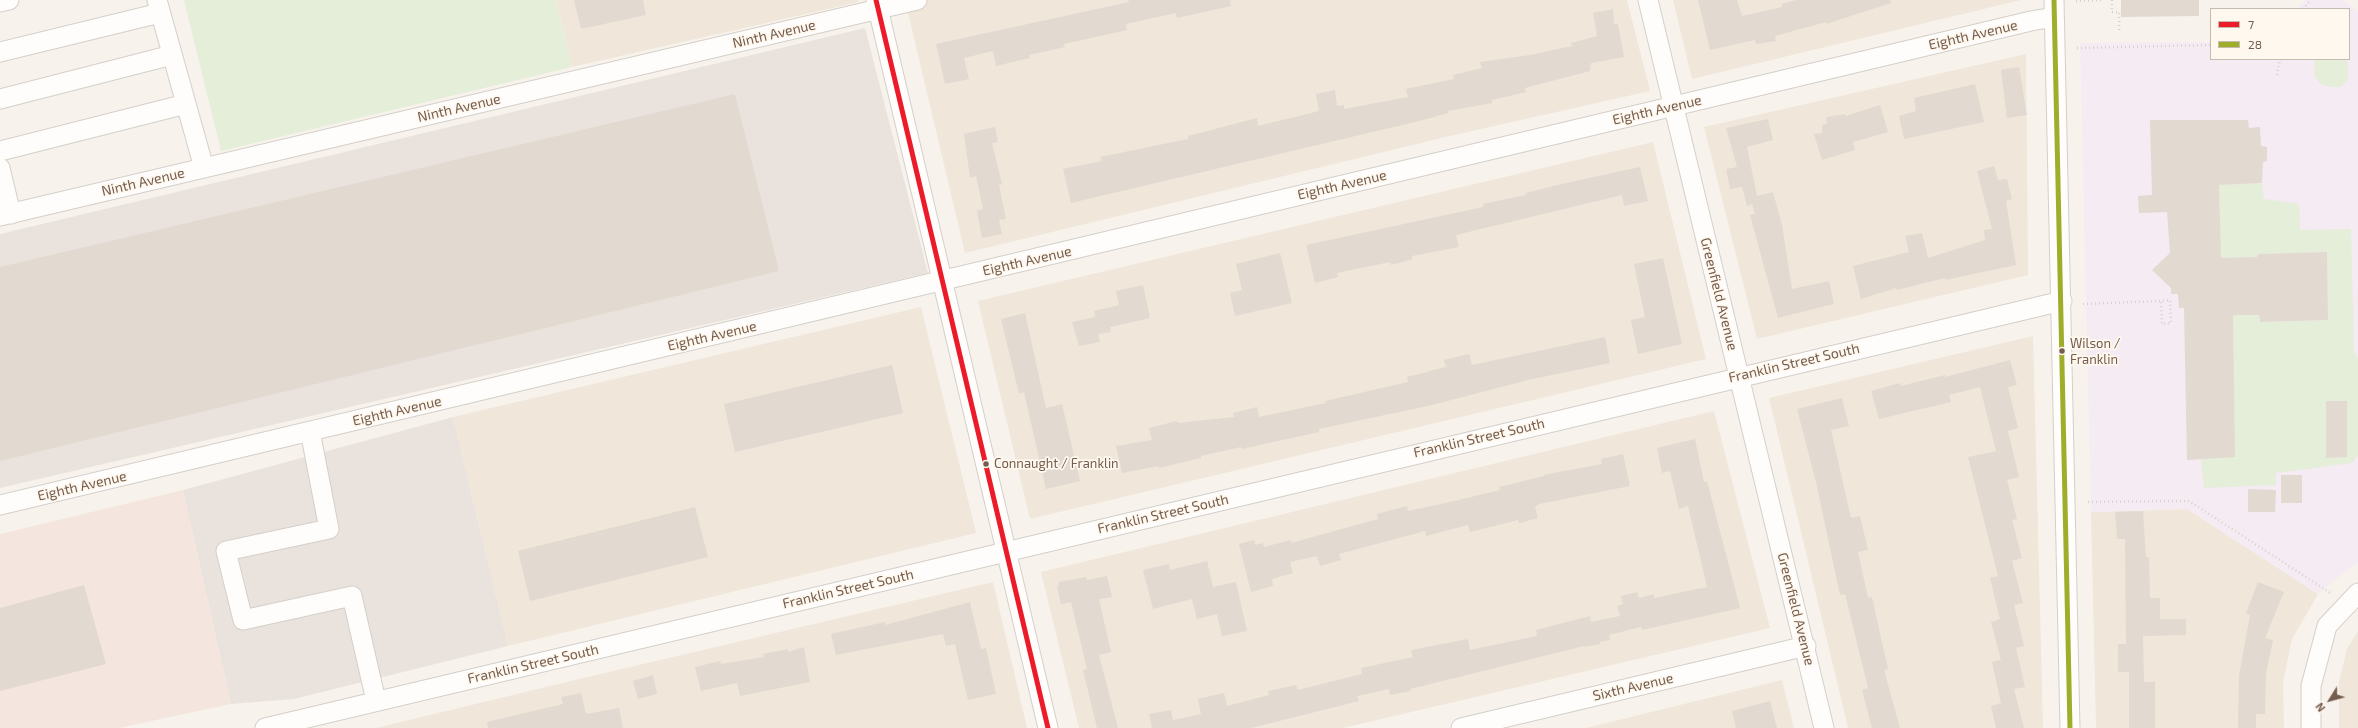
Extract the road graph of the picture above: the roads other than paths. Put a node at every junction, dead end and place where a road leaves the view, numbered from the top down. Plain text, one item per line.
1 (9, 0) edge
2 (918, 0) edge
3 (1648, 0) edge
4 (0, 2) edge
5 (877, 5) edge
6 (158, 7) edge
7 (2054, 9) edge
8 (0, 52) edge
9 (172, 55) junction
10 (0, 99) edge
11 (186, 104) junction
12 (1673, 106) junction
13 (0, 151) edge
14 (0, 168) edge
15 (204, 168) junction
16 (6, 215) edge
17 (942, 281) junction
18 (2062, 301) junction
19 (1738, 376) junction
20 (310, 432) junction
21 (0, 505) edge
22 (1007, 551) junction
23 (2358, 593) edge
24 (1806, 646) junction
25 (376, 701) junction
26 (265, 728) edge
27 (1048, 728) edge
28 (1461, 728) edge
29 (1824, 728) edge
30 (2070, 728) edge
31 (2311, 728) edge

1 - 4 street
2 - 5 street, Ninth Avenue
3 - 12 street, Greenfield Avenue
5 - 15 street, Ninth Avenue
5 - 17 street
6 - 8 street
6 - 9 street
7 - 12 street, Eighth Avenue
7 - 18 street
9 - 10 street
9 - 11 street
11 - 13 street
11 - 15 street
12 - 17 street, Eighth Avenue
12 - 19 street, Greenfield Avenue
14 - 16 street
15 - 16 street, Ninth Avenue
17 - 20 street, Eighth Avenue
17 - 22 street
18 - 19 street, Franklin Street South
18 - 30 street
19 - 22 street, Franklin Street South
19 - 24 street, Greenfield Avenue
20 - 21 street, Eighth Avenue
20 - 25 street
22 - 25 street, Franklin Street South
22 - 27 street
23 - 31 street
24 - 28 street, Sixth Avenue
24 - 29 street, Greenfield Avenue
25 - 26 street, Franklin Street South

